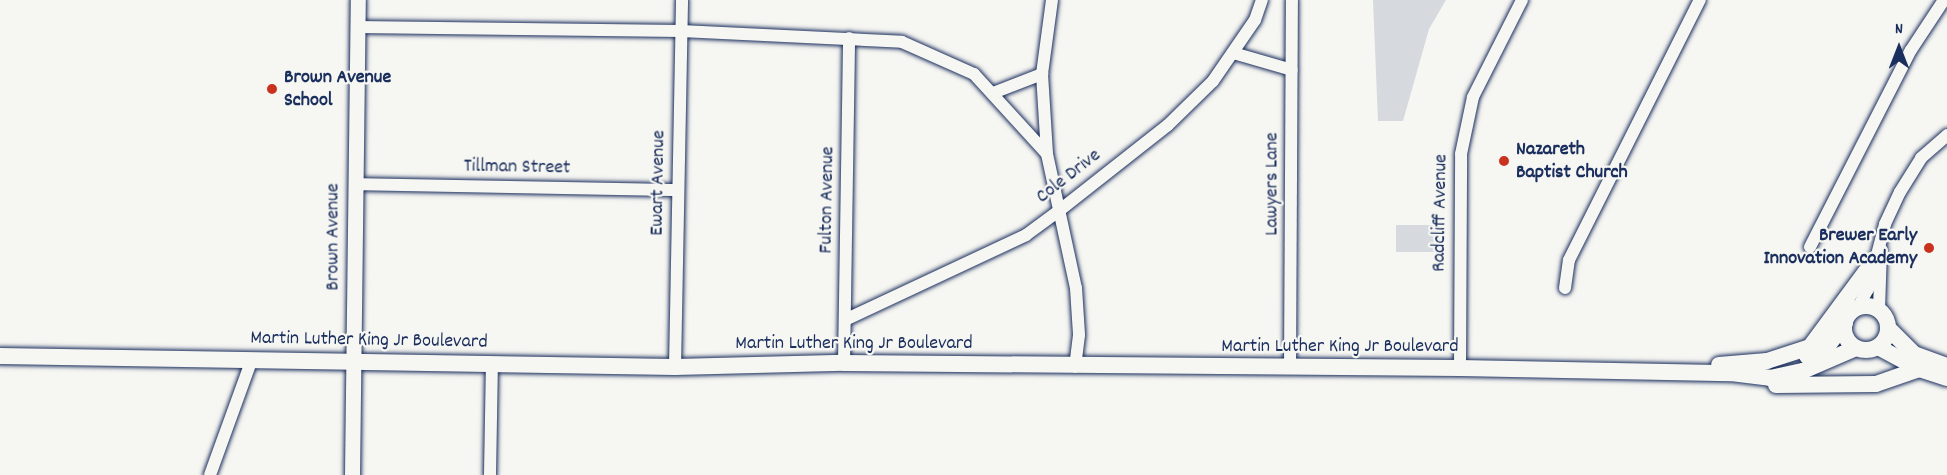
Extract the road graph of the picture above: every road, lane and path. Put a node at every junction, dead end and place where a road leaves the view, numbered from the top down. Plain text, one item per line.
1 (358, 0) edge
2 (682, 0) edge
3 (1052, 0) edge
4 (1262, 0) edge
5 (1292, 0) edge
6 (1522, 0) edge
7 (1944, 0) edge
8 (1697, 2) edge
9 (357, 27) junction
10 (681, 31) junction
11 (849, 38) junction
12 (1233, 53) junction
13 (1292, 70) junction
14 (1042, 74) junction
15 (993, 93) junction
16 (1947, 135) edge
17 (1047, 154) junction
18 (355, 184) junction
19 (678, 190) junction
20 (1060, 210) junction
21 (1881, 242) junction
22 (1810, 247) dead end
23 (1873, 262) junction
24 (1565, 288) dead end
25 (1858, 307) junction
26 (1879, 310) junction
27 (847, 319) junction
28 (1845, 323) junction
29 (1888, 329) junction
30 (1878, 347) junction
31 (1856, 348) junction
32 (0, 356) edge
33 (252, 359) junction
34 (354, 363) junction
35 (844, 363) junction
36 (492, 364) junction
37 (1947, 366) edge
38 (675, 367) junction
39 (1075, 367) junction
40 (1290, 368) junction
41 (1460, 368) junction
42 (1919, 369) junction
43 (1690, 373) junction
44 (1708, 373) junction
45 (1731, 373) junction
46 (1947, 378) edge
47 (210, 475) edge
48 (352, 475) edge
49 (490, 475) edge

1 - 9 street, Brown Avenue
2 - 10 street, Ewart Avenue
3 - 14 street
4 - 12 street, Cole Drive
5 - 13 street, Lawyers Lane
6 - 41 street, Radcliff Avenue
7 - 22 street
8 - 24 street
9 - 10 street
9 - 18 street, Brown Avenue
10 - 11 street
10 - 19 street, Ewart Avenue
11 - 15 street
11 - 27 street, Fulton Avenue
12 - 13 street
12 - 20 street, Cole Drive
13 - 40 street, Lawyers Lane
14 - 15 street
14 - 17 street
15 - 17 street
16 - 21 street
17 - 20 street
18 - 19 street, Tillman Street
18 - 34 street, Brown Avenue
19 - 38 street, Ewart Avenue
20 - 27 street, Cole Drive
20 - 39 street
21 - 23 street
21 - 26 street
23 - 25 street
23 - 43 main road
25 - 26 main road
25 - 28 main road
26 - 29 main road
27 - 35 street, Fulton Avenue
28 - 31 main road
28 - 45 main road, Martin Luther King Jr Boulevard
29 - 30 main road
29 - 37 main road
30 - 31 main road
30 - 42 main road
31 - 45 main road, Martin Luther King Jr Boulevard
32 - 33 main road, Martin Luther King Jr Boulevard
33 - 34 main road, Martin Luther King Jr Boulevard
33 - 47 street
34 - 36 main road, Martin Luther King Jr Boulevard
34 - 48 street, Brown Avenue
35 - 38 main road, Martin Luther King Jr Boulevard
35 - 39 main road, Martin Luther King Jr Boulevard
36 - 38 main road, Martin Luther King Jr Boulevard
36 - 49 street
39 - 40 main road, Martin Luther King Jr Boulevard
40 - 41 main road, Martin Luther King Jr Boulevard
41 - 43 main road, Martin Luther King Jr Boulevard
42 - 44 main road, Martin Luther King Jr Boulevard
42 - 46 main road
43 - 44 main road, Martin Luther King Jr Boulevard
44 - 45 main road, Martin Luther King Jr Boulevard

